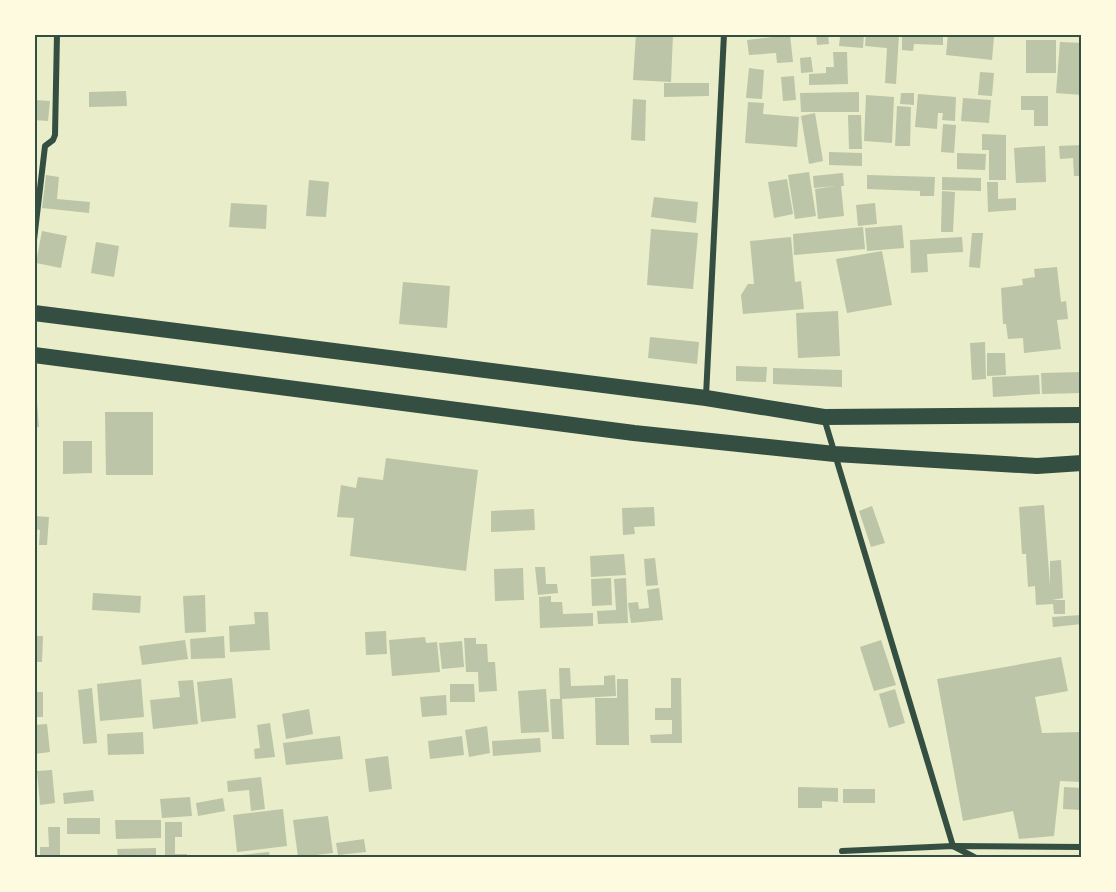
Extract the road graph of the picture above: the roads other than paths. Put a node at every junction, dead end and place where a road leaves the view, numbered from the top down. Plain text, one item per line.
1 (57, 34) edge
2 (724, 34) edge
3 (34, 240) edge
4 (34, 313) edge
5 (34, 354) edge
6 (706, 398) junction
7 (1082, 416) edge
8 (824, 417) junction
9 (835, 454) junction
10 (1082, 463) edge
11 (953, 846) junction
12 (1082, 848) edge
13 (842, 851) dead end
14 (976, 858) edge

1 - 3 street
2 - 6 street
4 - 6 highway
5 - 9 highway
6 - 8 highway
7 - 8 highway
8 - 9 street
9 - 10 highway
9 - 11 street
11 - 12 street
11 - 13 street
11 - 14 street

